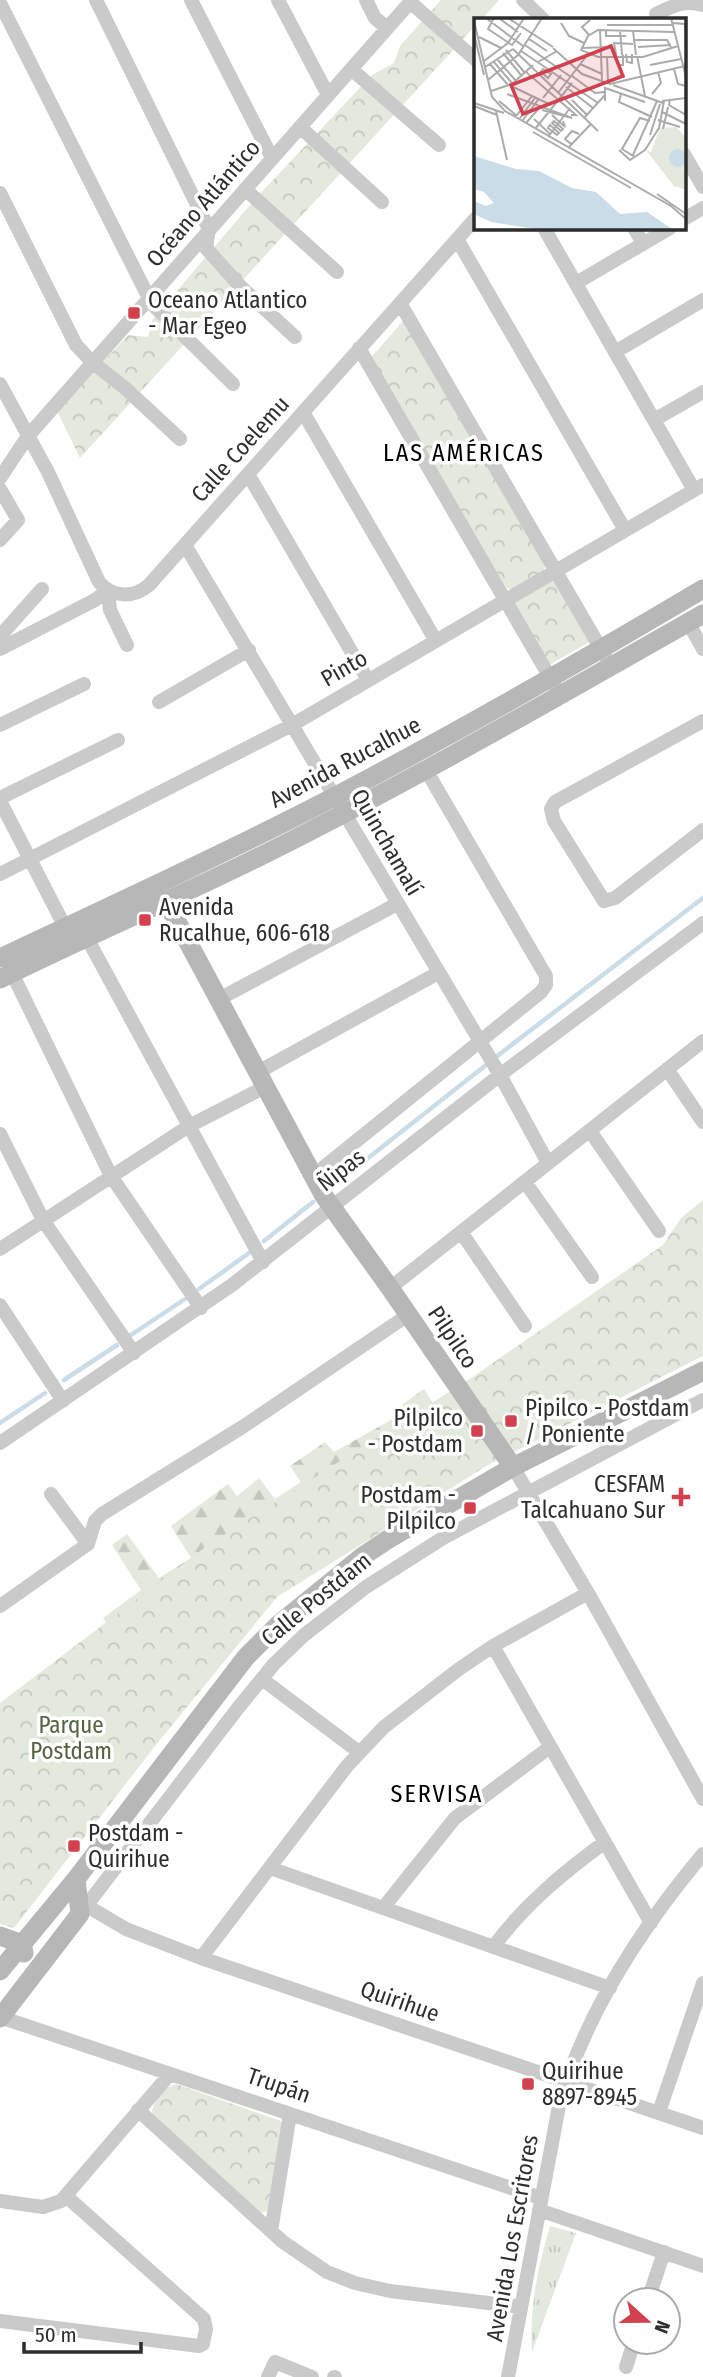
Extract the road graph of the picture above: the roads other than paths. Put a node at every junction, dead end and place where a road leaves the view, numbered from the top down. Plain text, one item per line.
1 (96, 0) edge
2 (191, 0) edge
3 (278, 0) edge
4 (366, 0) edge
5 (523, 0) edge
6 (669, 0) edge
7 (411, 1) edge
8 (703, 2) edge
9 (0, 3) edge
10 (654, 17) edge
11 (542, 18) edge
12 (387, 28) junction
13 (474, 59) edge
14 (351, 69) junction
15 (328, 96) junction
16 (299, 127) junction
17 (439, 145) dead end
18 (686, 157) edge
19 (272, 158) junction
20 (703, 187) edge
21 (245, 189) junction
22 (0, 193) edge
23 (382, 202) dead end
24 (703, 208) edge
25 (686, 218) edge
26 (474, 219) edge
27 (209, 229) junction
28 (545, 229) edge
29 (635, 229) edge
30 (668, 229) edge
31 (457, 239) junction
32 (643, 243) junction
33 (337, 272) dead end
34 (576, 283) junction
35 (150, 297) junction
36 (703, 300) edge
37 (400, 303) junction
38 (295, 337) dead end
39 (359, 348) junction
40 (615, 352) junction
41 (92, 362) junction
42 (0, 384) edge
43 (233, 384) dead end
44 (703, 392) edge
45 (303, 412) junction
46 (654, 420) junction
47 (28, 436) junction
48 (180, 439) dead end
49 (248, 474) junction
50 (0, 478) edge
51 (698, 487) edge
52 (0, 489) edge
53 (625, 530) junction
54 (0, 540) edge
55 (185, 545) junction
56 (555, 570) junction
57 (42, 589) dead end
58 (703, 589) edge
59 (108, 590) junction
60 (505, 600) junction
61 (695, 618) edge
62 (0, 635) edge
63 (436, 640) junction
64 (127, 645) dead end
65 (0, 649) edge
66 (703, 649) edge
67 (248, 650) junction
68 (606, 657) junction
69 (368, 680) junction
70 (84, 684) dead end
71 (555, 686) junction
72 (159, 702) dead end
73 (703, 721) edge
74 (292, 724) junction
75 (0, 725) edge
76 (118, 740) dead end
77 (426, 770) junction
78 (0, 799) edge
79 (340, 805) junction
80 (703, 830) edge
81 (30, 858) junction
82 (0, 874) edge
83 (166, 901) junction
84 (397, 904) junction
85 (703, 923) edge
86 (65, 927) junction
87 (87, 938) junction
88 (4, 970) edge
89 (438, 973) junction
90 (219, 999) junction
91 (703, 1041) edge
92 (483, 1046) junction
93 (667, 1069) junction
94 (498, 1072) junction
95 (262, 1079) junction
96 (703, 1122) edge
97 (189, 1126) junction
98 (590, 1130) junction
99 (0, 1134) edge
100 (548, 1163) junction
101 (111, 1176) junction
102 (313, 1176) junction
103 (525, 1182) junction
104 (332, 1207) junction
105 (43, 1220) junction
106 (659, 1231) dead end
107 (461, 1232) junction
108 (0, 1249) edge
109 (263, 1262) junction
110 (592, 1277) dead end
111 (390, 1288) junction
112 (0, 1305) edge
113 (201, 1308) junction
114 (408, 1315) junction
115 (525, 1326) dead end
116 (134, 1353) junction
117 (703, 1371) edge
118 (703, 1400) edge
119 (63, 1401) junction
120 (0, 1443) edge
121 (513, 1467) junction
122 (528, 1491) junction
123 (51, 1494) dead end
124 (88, 1544) junction
125 (588, 1593) junction
126 (0, 1606) edge
127 (493, 1646) junction
128 (262, 1679) junction
129 (550, 1746) junction
130 (359, 1752) junction
131 (703, 1800) edge
132 (605, 1842) junction
133 (703, 1854) edge
134 (270, 1868) junction
135 (76, 1879) junction
136 (383, 1908) junction
137 (83, 1910) junction
138 (651, 1923) junction
139 (0, 1936) edge
140 (22, 1944) junction
141 (494, 1947) junction
142 (201, 1958) junction
143 (0, 1971) edge
144 (703, 1983) edge
145 (610, 1988) junction
146 (22, 1989) junction
147 (0, 2017) edge
148 (170, 2074) junction
149 (567, 2081) junction
150 (138, 2110) junction
151 (659, 2112) junction
152 (290, 2114) junction
153 (703, 2127) edge
154 (65, 2196) junction
155 (0, 2201) edge
156 (540, 2204) junction
157 (271, 2231) junction
158 (664, 2252) junction
159 (703, 2266) edge
160 (653, 2286) edge
161 (521, 2306) junction
162 (0, 2321) edge
163 (630, 2356) edge
164 (626, 2367) dead end
165 (268, 2377) edge
166 (312, 2377) edge
167 (508, 2377) edge

1 - 27 street
2 - 19 street
3 - 15 street
4 - 12 street
5 - 11 street
6 - 10 street
7 - 12 street, Océano Atlántico
7 - 13 street
8 - 10 street
9 - 35 street
12 - 14 street, Océano Atlántico
14 - 15 street, Océano Atlántico
14 - 17 street
15 - 16 street, Océano Atlántico
16 - 19 street, Océano Atlántico
16 - 23 street
18 - 20 street
19 - 21 street, Océano Atlántico
21 - 27 street, Océano Atlántico
21 - 33 street
22 - 41 street
24 - 25 street
26 - 31 street, Calle Coelemu
27 - 35 street, Océano Atlántico
27 - 38 street
28 - 34 street
29 - 32 street
30 - 32 street
31 - 37 street, Calle Coelemu
31 - 53 street
32 - 34 street
34 - 40 street
35 - 41 street, Océano Atlántico
35 - 43 street
36 - 40 street
37 - 39 street, Calle Coelemu
37 - 56 street
39 - 45 street, Calle Coelemu
39 - 60 street
40 - 46 street
41 - 47 street, Océano Atlántico
41 - 48 street
42 - 47 street
44 - 46 street
45 - 49 street, Calle Coelemu
45 - 63 street
46 - 51 street
47 - 50 street, Océano Atlántico
47 - 59 street
49 - 55 street, Calle Coelemu
49 - 69 street
51 - 53 street, Pinto
52 - 54 street
53 - 56 street, Pinto
55 - 59 street, Calle Coelemu
55 - 67 street, Quinchamalí
56 - 60 street, Pinto
56 - 68 street
57 - 62 street
58 - 68 street, Avenida Rucalhue
59 - 64 street
59 - 65 street
60 - 63 street, Pinto
60 - 71 street
61 - 66 street
61 - 68 street, Avenida Rucalhue
63 - 69 street, Pinto
67 - 72 street
67 - 74 street, Quinchamalí
68 - 71 street, Avenida Rucalhue
69 - 74 street, Pinto
70 - 75 street
71 - 77 street, Avenida Rucalhue
71 - 79 street, Avenida Rucalhue
73 - 80 street
74 - 79 street, Quinchamalí
74 - 81 street, Pinto
76 - 78 street
77 - 79 street, Avenida Rucalhue
77 - 92 street, Ñipas
78 - 81 street
79 - 83 street, Avenida Rucalhue
79 - 84 street, Quinchamalí
79 - 86 street, Avenida Rucalhue
81 - 82 street, Pinto
81 - 86 street
83 - 87 street, Avenida Rucalhue
83 - 90 street, Pilpilco
84 - 89 street, Quinchamalí
84 - 90 street
85 - 94 street, Ñipas
86 - 87 street
86 - 88 street, Avenida Rucalhue
87 - 88 street, Avenida Rucalhue
87 - 97 street
88 - 101 street
89 - 92 street, Quinchamalí
89 - 95 street
90 - 95 street, Pilpilco
91 - 93 street
92 - 94 street, Quinchamalí
92 - 102 street, Ñipas
93 - 96 street
93 - 98 street
94 - 100 street, Quinchamalí
94 - 104 street, Ñipas
95 - 97 street
95 - 102 street, Pilpilco
97 - 101 street
97 - 109 street
98 - 100 street
98 - 106 street
99 - 105 street
100 - 103 street
101 - 105 street
101 - 113 street
102 - 104 street, Pilpilco
103 - 107 street
103 - 110 street
104 - 109 street, Ñipas
104 - 111 street, Pilpilco
105 - 108 street
105 - 116 street
107 - 111 street
107 - 115 street
109 - 113 street, Ñipas
111 - 114 street, Pilpilco
112 - 119 street
113 - 116 street, Ñipas
114 - 121 street, Pilpilco
114 - 124 street
116 - 119 street, Ñipas
117 - 121 street, Calle Postdam
118 - 122 street, Calle Postdam
119 - 120 street, Ñipas
121 - 122 street, Pilpilco
121 - 135 street, Calle Postdam
122 - 125 street, Pilpilco
122 - 128 street, Calle Postdam
123 - 124 street
124 - 126 street
125 - 127 street
125 - 131 street, Pilpilco
127 - 129 street
127 - 130 street
128 - 130 street
128 - 137 street, Calle Postdam
129 - 132 street
129 - 136 street
130 - 134 street
132 - 138 street
132 - 141 street
133 - 138 street, Avenida Los Escritores
134 - 136 street
134 - 142 street
135 - 137 street
135 - 140 street, Calle Postdam
136 - 141 street
137 - 142 street, Quirihue
137 - 146 street, Calle Postdam
138 - 145 street, Avenida Los Escritores
139 - 140 street
140 - 143 street, Calle Postdam
140 - 146 street
141 - 145 street
142 - 149 street, Quirihue
144 - 151 street
145 - 149 street, Avenida Los Escritores
146 - 147 street, Calle Postdam
147 - 148 street, Trupán
148 - 150 street
148 - 152 street, Trupán
149 - 151 street, Quirihue
149 - 156 street, Avenida Los Escritores
150 - 154 street
150 - 157 street
151 - 153 street, Quirihue
152 - 156 street, Trupán
152 - 157 street
154 - 155 street
154 - 162 street
156 - 158 street, Trupán
156 - 161 street, Avenida Los Escritores
157 - 161 street
158 - 159 street, Trupán
158 - 160 street
161 - 167 street, Avenida Los Escritores
163 - 164 street
165 - 166 street

